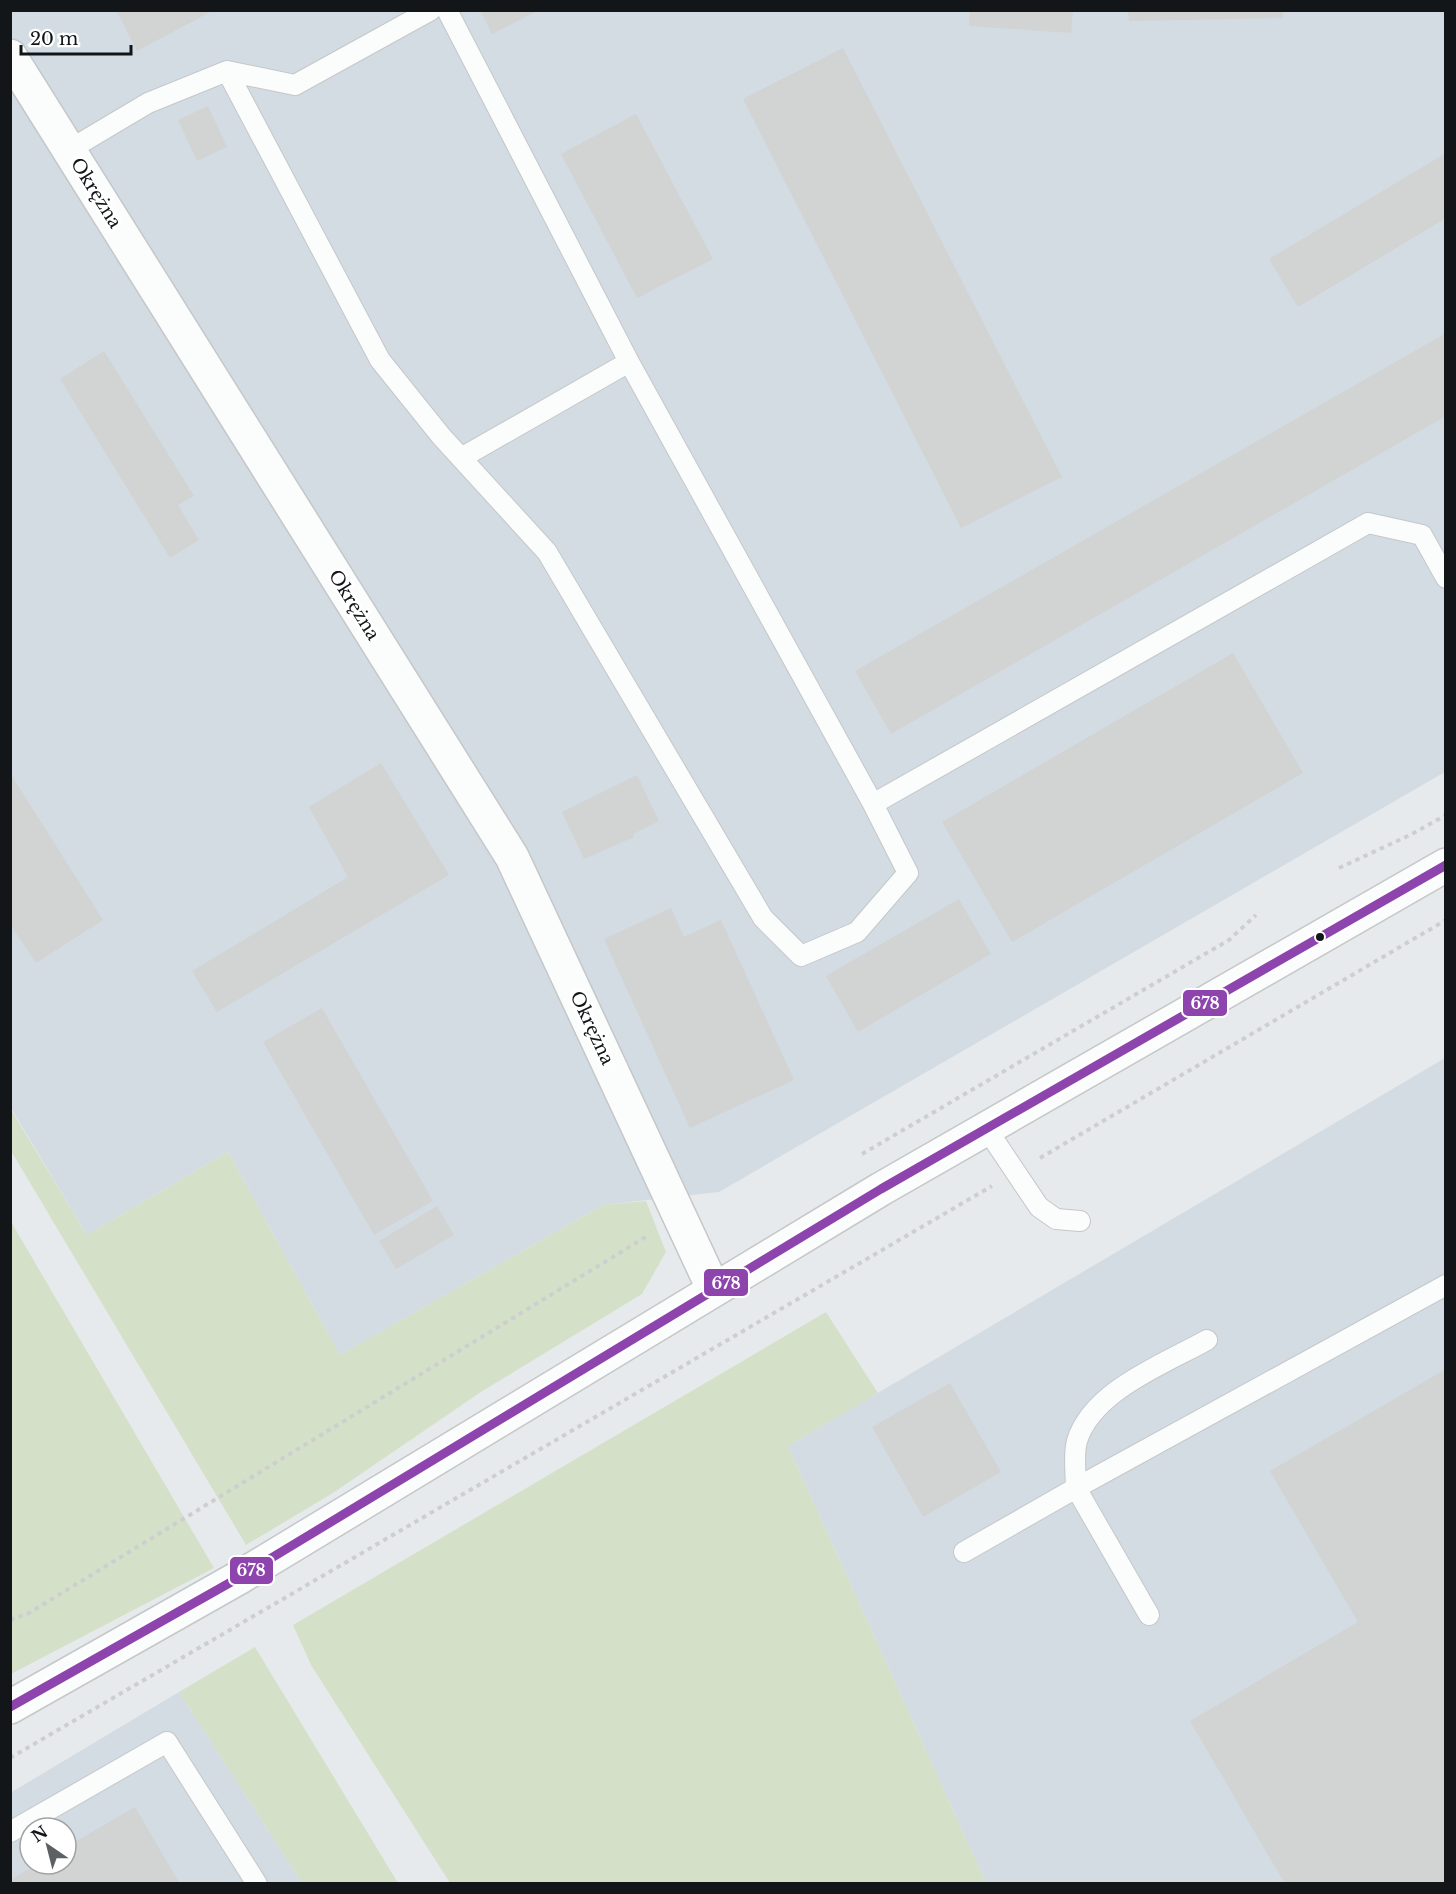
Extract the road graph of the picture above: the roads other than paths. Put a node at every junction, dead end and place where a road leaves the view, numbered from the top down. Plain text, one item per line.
1 (431, 10) edge
2 (447, 10) edge
3 (10, 56) edge
4 (227, 71) junction
5 (69, 150) junction
6 (629, 362) junction
7 (461, 458) junction
8 (1446, 578) edge
9 (873, 804) junction
10 (1446, 865) edge
11 (986, 1128) junction
12 (1080, 1221) dead end
13 (1446, 1285) edge
14 (713, 1288) junction
15 (1207, 1340) dead end
16 (1076, 1488) junction
17 (964, 1552) dead end
18 (1149, 1615) dead end
19 (10, 1707) edge
20 (10, 1832) edge
21 (257, 1884) edge

1 - 4 lane
2 - 6 lane
3 - 5 street, Okrężna
4 - 5 lane
4 - 7 lane
5 - 14 street, Okrężna
6 - 7 lane
6 - 9 lane
7 - 9 lane
8 - 9 lane
10 - 11 street
11 - 12 lane
11 - 14 street
13 - 16 lane
14 - 19 street
15 - 16 lane
16 - 17 lane
16 - 18 lane
20 - 21 lane

